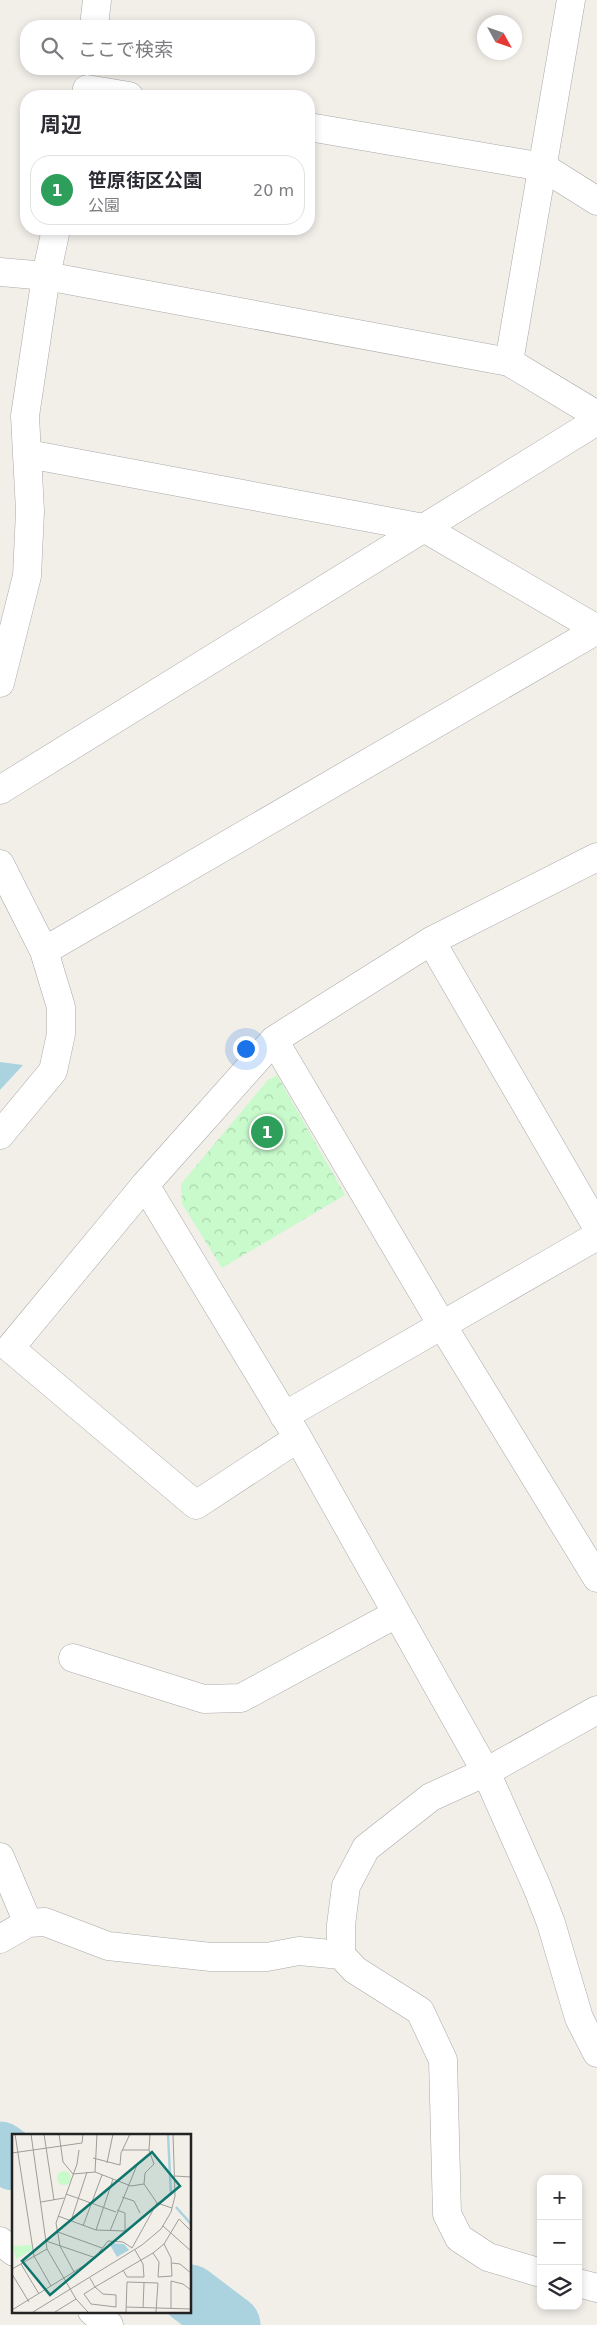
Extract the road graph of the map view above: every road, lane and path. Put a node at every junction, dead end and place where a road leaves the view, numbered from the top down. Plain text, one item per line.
1 (97, 0) edge
2 (571, 0) edge
3 (95, 20) edge
4 (87, 85) edge
5 (106, 90) edge
6 (315, 128) edge
7 (543, 167) junction
8 (597, 201) edge
9 (55, 235) edge
10 (0, 272) edge
11 (46, 276) junction
12 (509, 362) junction
13 (597, 416) edge
14 (597, 421) edge
15 (28, 454) junction
16 (424, 528) junction
17 (597, 630) edge
18 (0, 683) edge
19 (0, 790) edge
20 (0, 864) edge
21 (593, 868) edge
22 (431, 941) junction
23 (44, 951) junction
24 (274, 1040) junction
25 (0, 1135) edge
26 (145, 1185) junction
27 (597, 1227) edge
28 (597, 1236) edge
29 (442, 1325) junction
30 (291, 1427) junction
31 (597, 1578) edge
32 (396, 1614) junction
33 (73, 1658) dead end
34 (597, 1710) edge
35 (486, 1772) junction
36 (0, 1857) edge
37 (28, 1923) junction
38 (0, 1939) edge
39 (341, 1955) junction
40 (597, 2053) edge
41 (0, 2241) edge
42 (12, 2250) edge
43 (537, 2271) edge
44 (582, 2284) edge
45 (597, 2288) edge
46 (93, 2312) edge
47 (109, 2325) edge

1 - 3 street
2 - 7 street
4 - 5 street
6 - 7 street
7 - 8 street
7 - 12 street
9 - 11 street
10 - 11 street
11 - 12 street
11 - 15 street
12 - 13 street
14 - 16 street
15 - 16 street
15 - 18 street
16 - 17 street
16 - 19 street
17 - 23 street
20 - 23 street
21 - 22 street
22 - 24 street
22 - 27 street
23 - 25 street
24 - 26 street
24 - 29 street
26 - 30 street
26 - 30 street
28 - 29 street
29 - 30 street
29 - 31 street
30 - 32 street
32 - 33 street
32 - 35 street
34 - 35 street
35 - 39 street
35 - 40 street
36 - 37 street
37 - 38 street
37 - 39 street
39 - 43 street
41 - 42 street
44 - 45 street
46 - 47 street

